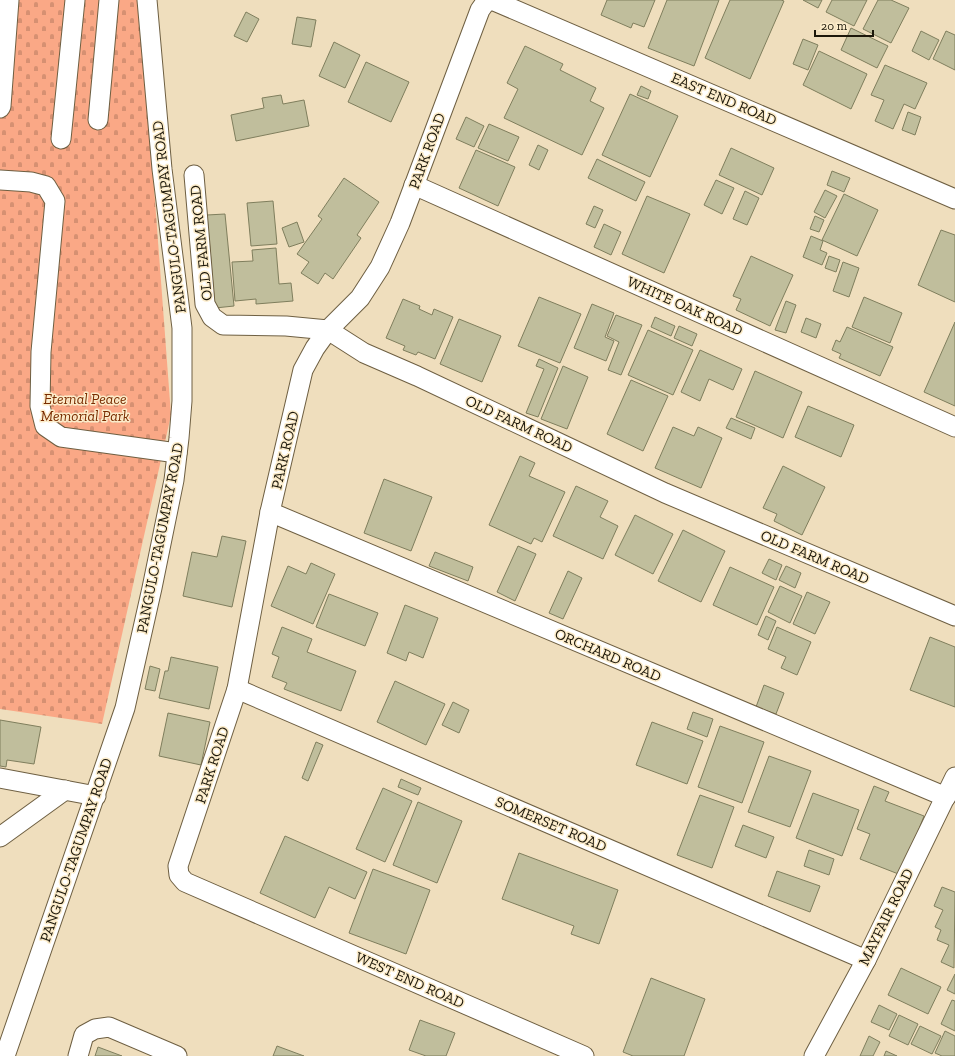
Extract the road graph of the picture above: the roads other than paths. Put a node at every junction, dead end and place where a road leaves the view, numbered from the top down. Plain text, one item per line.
1 (9, 0) edge
2 (75, 0) edge
3 (109, 0) edge
4 (147, 0) edge
5 (492, 0) edge
6 (0, 108) edge
7 (98, 120) dead end
8 (61, 139) dead end
9 (194, 175) dead end
10 (0, 180) edge
11 (414, 185) junction
12 (955, 199) edge
13 (328, 330) junction
14 (955, 427) edge
15 (177, 453) junction
16 (270, 512) junction
17 (955, 616) edge
18 (237, 689) junction
19 (955, 777) edge
20 (0, 778) edge
21 (65, 790) junction
22 (96, 796) junction
23 (946, 797) junction
24 (0, 837) edge
25 (235, 903) joint
26 (866, 960) junction
27 (5, 1056) edge
28 (78, 1056) edge
29 (177, 1056) edge
30 (584, 1056) edge
31 (814, 1056) edge

1 - 6 street
2 - 8 street
3 - 7 street
4 - 15 street, PANGULO-TAGUMPAY ROAD
5 - 11 street, PARK ROAD
5 - 12 street, EAST END ROAD
9 - 13 street, OLD FARM ROAD
10 - 15 street
11 - 13 street, PARK ROAD
11 - 14 street, WHITE OAK ROAD
13 - 16 street, PARK ROAD
13 - 17 street, OLD FARM ROAD
15 - 22 street, PANGULO-TAGUMPAY ROAD
16 - 18 street, PARK ROAD
16 - 23 street, ORCHARD ROAD
18 - 25 street, PARK ROAD
18 - 26 street, SOMERSET ROAD
19 - 23 street, MAYFAIR ROAD
20 - 21 street
21 - 22 street
21 - 24 street
22 - 27 street, PANGULO-TAGUMPAY ROAD
23 - 26 street, MAYFAIR ROAD
25 - 30 street, WEST END ROAD
26 - 31 street, MAYFAIR ROAD
28 - 29 street

